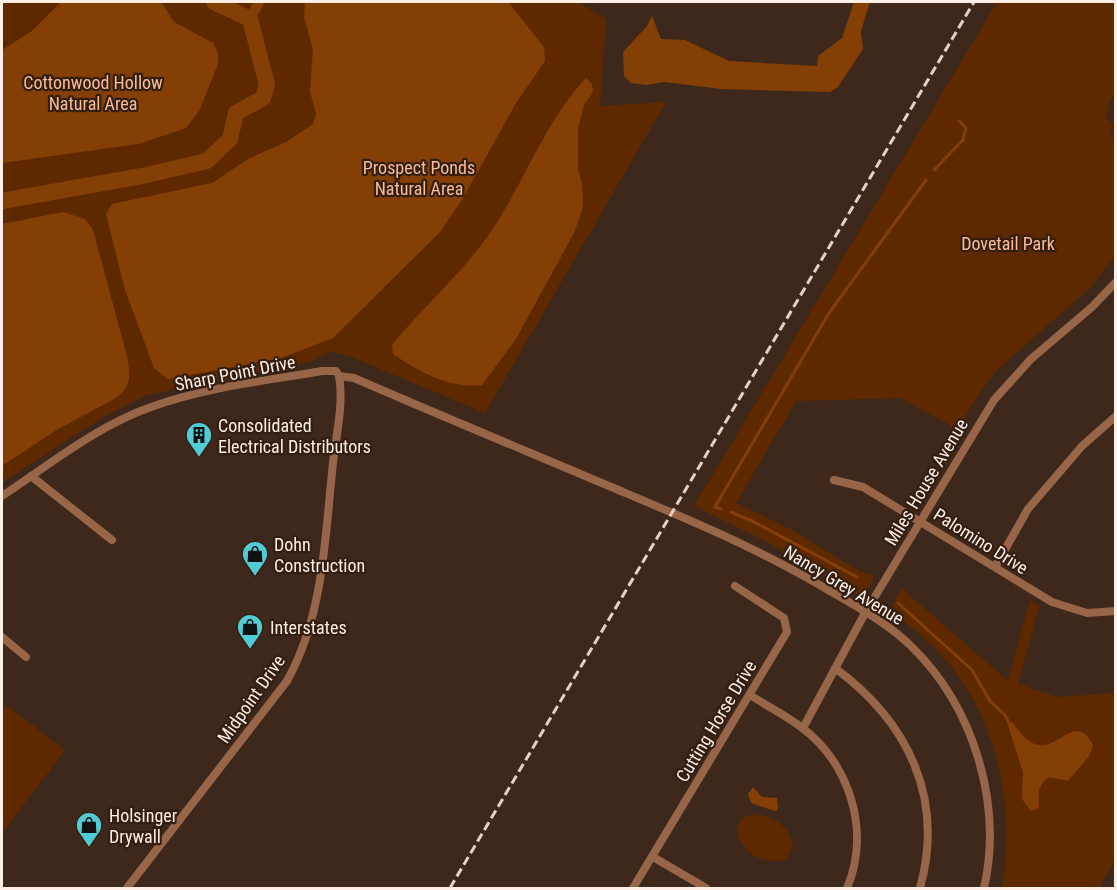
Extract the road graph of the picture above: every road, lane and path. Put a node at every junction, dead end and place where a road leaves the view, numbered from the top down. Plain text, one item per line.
1 (1116, 282) edge
2 (339, 376) junction
3 (1116, 416) edge
4 (31, 476) junction
5 (834, 480) dead end
6 (2, 496) edge
7 (920, 521) junction
8 (717, 531) joint
9 (112, 540) dead end
10 (995, 567) junction
11 (735, 586) dead end
12 (1116, 611) edge
13 (866, 613) junction
14 (2, 637) edge
15 (26, 657) dead end
16 (835, 668) junction
17 (750, 695) junction
18 (803, 728) junction
19 (653, 857) junction
20 (128, 888) edge
21 (633, 888) edge
22 (706, 888) edge
23 (847, 888) edge
24 (920, 888) edge
25 (984, 888) edge

1 - 7 street, Miles House Avenue
2 - 4 street, Sharp Point Drive
2 - 8 street, Sharp Point Drive
2 - 20 street, Midpoint Drive
3 - 10 street
4 - 6 street, Sharp Point Drive
4 - 9 street
5 - 7 street, Palomino Drive
7 - 10 street, Palomino Drive
7 - 13 street, Miles House Avenue
8 - 13 street, Nancy Grey Avenue
10 - 12 street, Palomino Drive
11 - 17 street, Cutting Horse Drive
13 - 16 street, Miles House Avenue
13 - 25 street, Nancy Grey Avenue
14 - 15 street
16 - 18 street, Miles House Avenue
16 - 24 street
17 - 18 street
17 - 19 street, Cutting Horse Drive
18 - 23 street
19 - 21 street, Cutting Horse Drive
19 - 22 street

